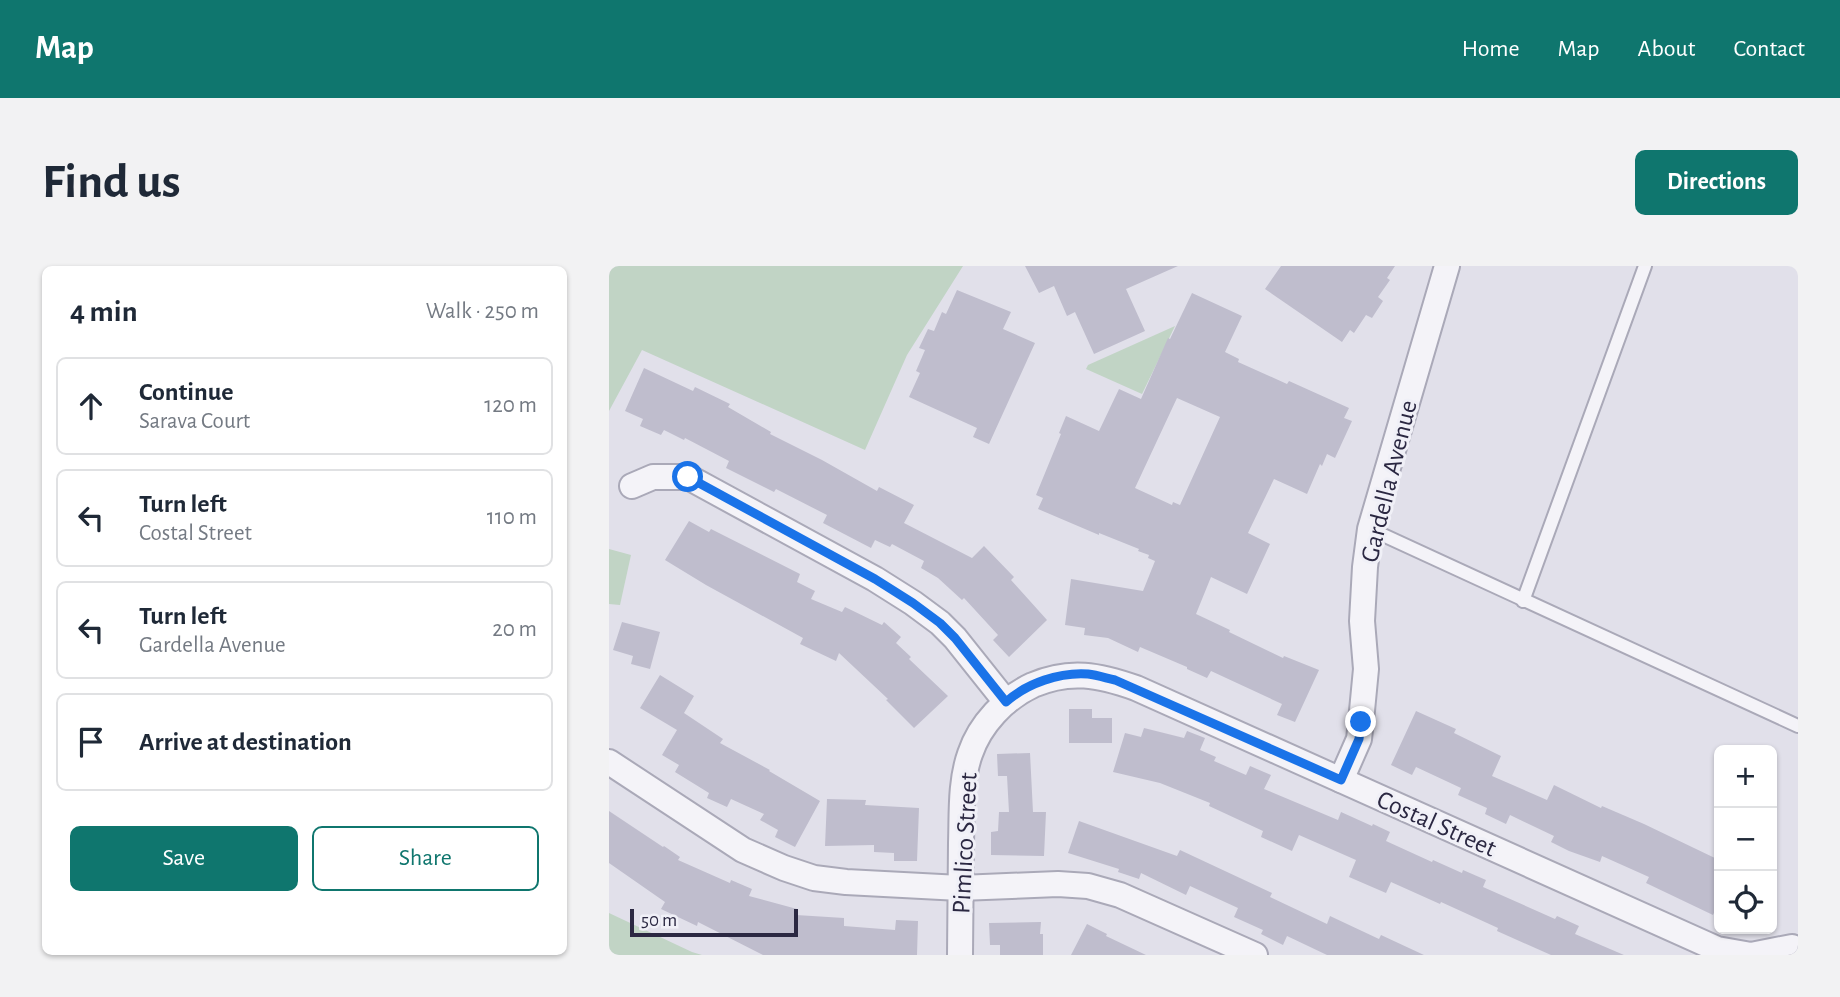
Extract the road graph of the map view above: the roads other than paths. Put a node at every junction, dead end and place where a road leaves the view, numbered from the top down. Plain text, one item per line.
1 (1447, 266) edge
2 (1645, 266) edge
3 (632, 486) dead end
4 (1370, 529) junction
5 (1523, 601) junction
6 (1006, 702) junction
7 (1798, 726) edge
8 (609, 762) edge
9 (1341, 780) junction
10 (961, 888) junction
11 (1792, 947) dead end
12 (960, 955) edge
13 (1255, 955) edge

1 - 4 street, Gardella Avenue
2 - 5 lane
3 - 6 street
4 - 5 lane
4 - 9 street, Gardella Avenue
5 - 7 lane
6 - 9 street, Costal Street
6 - 10 street, Pimlico Street
8 - 10 street
9 - 11 street, Costal Street
10 - 12 street, Pimlico Street
10 - 13 street

